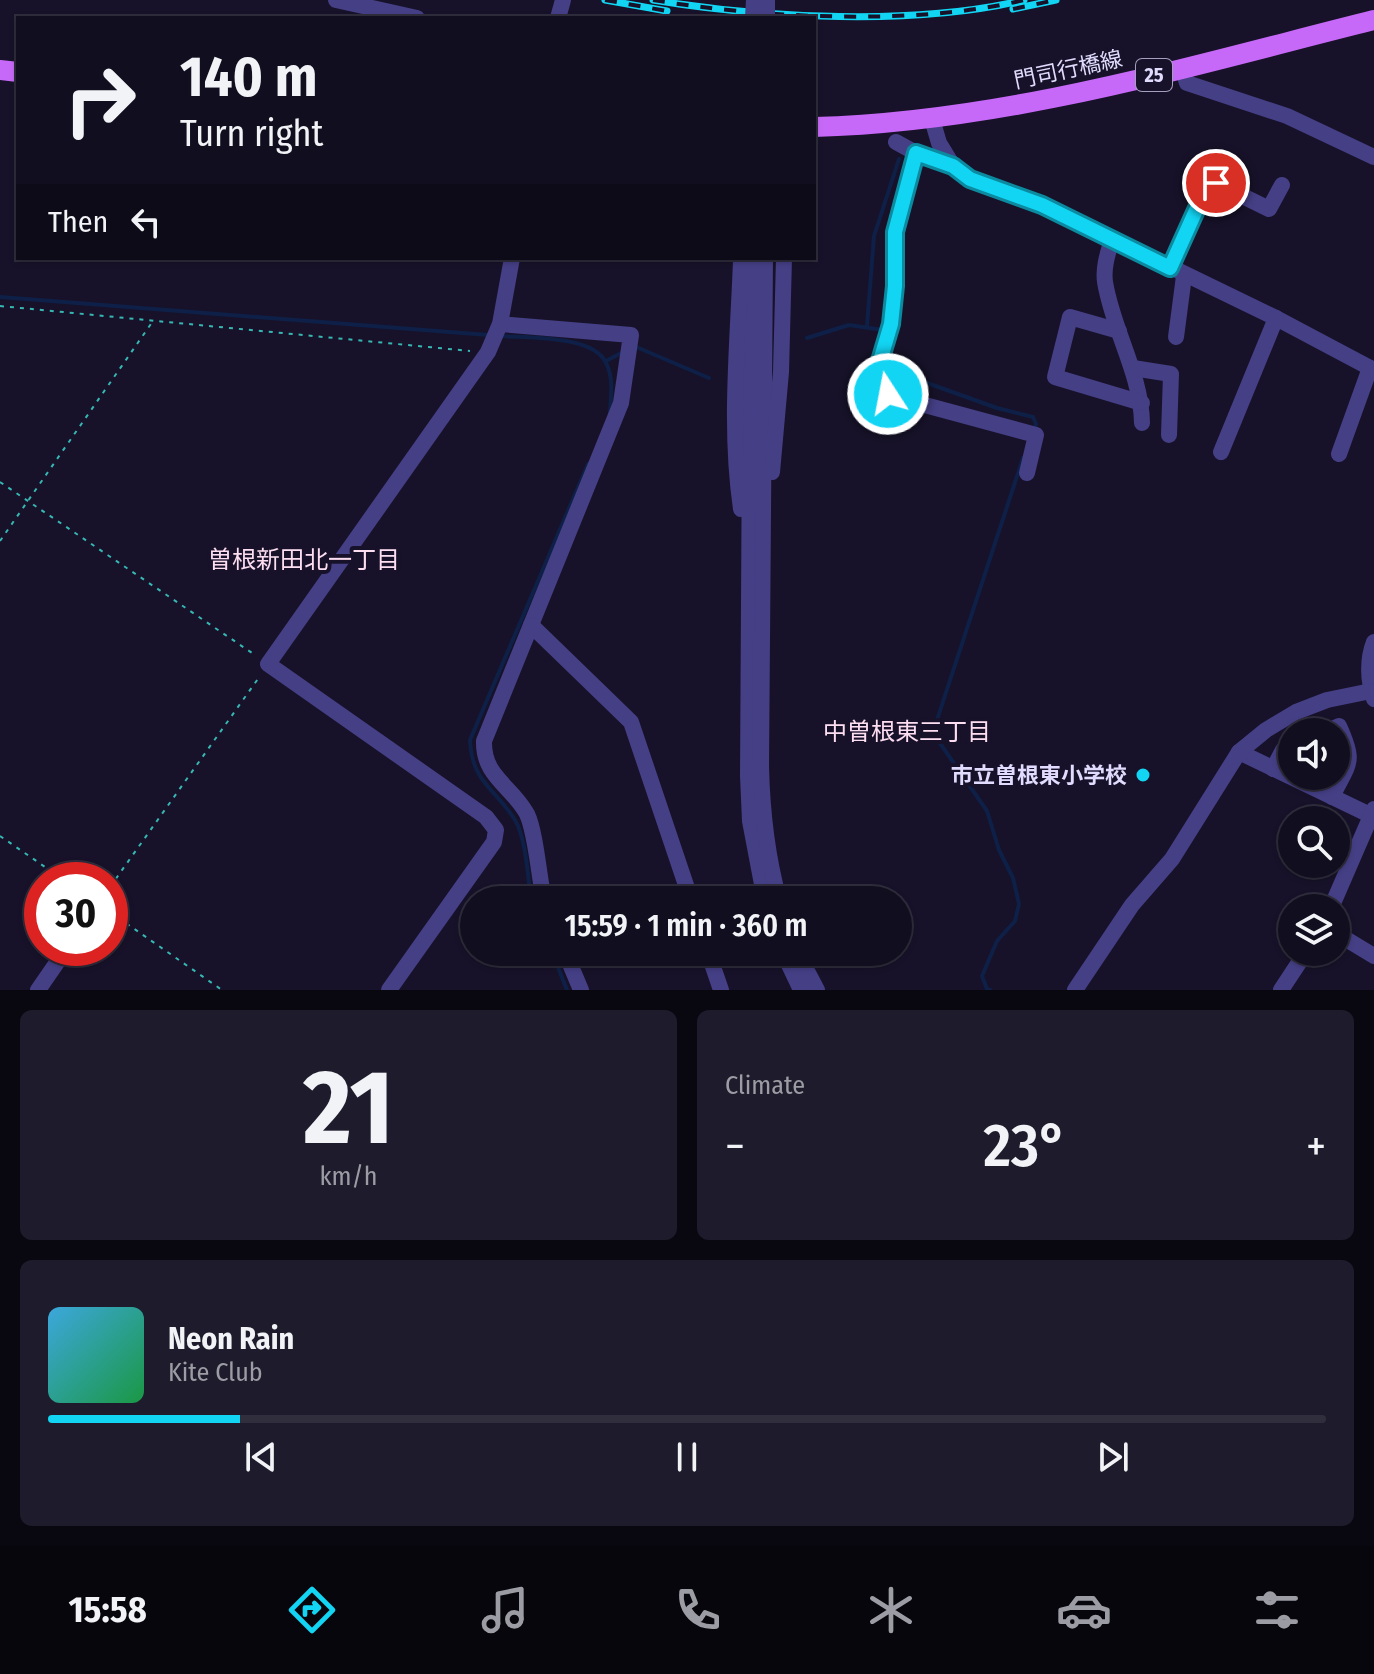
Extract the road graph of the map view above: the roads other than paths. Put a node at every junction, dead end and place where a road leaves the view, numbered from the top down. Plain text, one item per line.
1 (336, 0) edge
2 (408, 16) edge
3 (1374, 20) edge
4 (1182, 68) junction
5 (932, 119) junction
6 (816, 127) edge
7 (896, 142) dead end
8 (916, 153) junction
9 (1374, 157) edge
10 (953, 166) junction
11 (1282, 185) dead end
12 (1112, 239) junction
13 (512, 260) edge
14 (741, 260) edge
15 (751, 260) edge
16 (765, 260) edge
17 (784, 260) edge
18 (1177, 272) junction
19 (1276, 318) junction
20 (1119, 331) junction
21 (494, 337) junction
22 (1176, 337) dead end
23 (1133, 368) junction
24 (1372, 369) edge
25 (1142, 403) junction
26 (1142, 423) dead end
27 (1169, 435) dead end
28 (1221, 452) dead end
29 (1339, 454) dead end
30 (1027, 473) dead end
31 (756, 563) junction
32 (531, 625) junction
33 (1374, 642) edge
34 (1372, 695) edge
35 (1239, 752) junction
36 (1278, 760) edge
37 (1273, 769) junction
38 (1335, 790) edge
39 (1332, 797) junction
40 (1373, 812) edge
41 (541, 886) edge
42 (686, 886) edge
43 (762, 886) edge
44 (776, 886) edge
45 (1337, 894) edge
46 (1350, 941) edge
47 (1374, 956) edge
48 (55, 966) edge
49 (571, 966) edge
50 (713, 966) edge
51 (790, 966) edge
52 (804, 966) edge
53 (1297, 966) edge
54 (38, 990) edge
55 (389, 990) edge
56 (581, 990) edge
57 (721, 990) edge
58 (801, 990) edge
59 (817, 990) edge
60 (1075, 990) edge
61 (1281, 990) edge

1 - 2 street
3 - 4 main road, 門司行橋線 / 25
4 - 5 main road, 門司行橋線 / 25
4 - 9 street
5 - 6 main road, 門司行橋線 / 25
5 - 10 street
7 - 8 street
8 - 10 street
8 - 30 street
10 - 12 street
11 - 18 street
12 - 18 street
12 - 20 street
13 - 21 street
14 - 31 street
15 - 31 street
16 - 31 street
17 - 31 street
18 - 19 street
18 - 22 street
19 - 24 street
19 - 28 street
20 - 23 street
20 - 25 street
21 - 32 street
21 - 55 street
23 - 25 street
23 - 27 street
24 - 29 street
25 - 26 street
31 - 43 street
31 - 44 street
32 - 41 street
32 - 42 street
33 - 34 street
34 - 35 street
35 - 37 street
35 - 60 street
36 - 37 street
37 - 39 street
38 - 39 street
39 - 40 street
40 - 45 street
46 - 47 street
48 - 54 street
49 - 56 street
50 - 57 street
51 - 58 street
52 - 59 street
53 - 61 street

